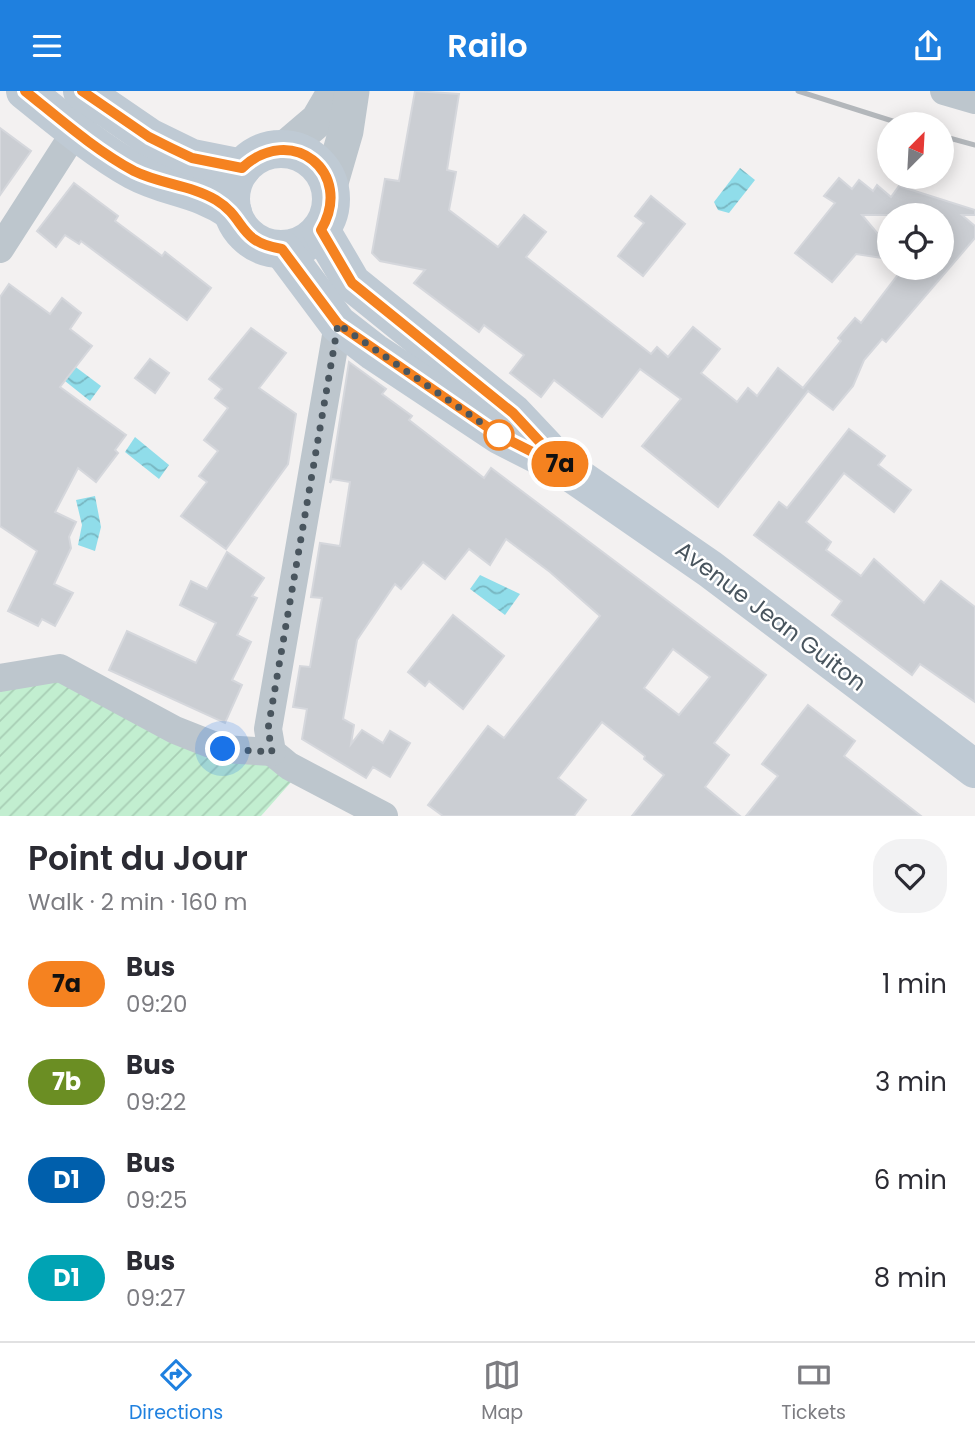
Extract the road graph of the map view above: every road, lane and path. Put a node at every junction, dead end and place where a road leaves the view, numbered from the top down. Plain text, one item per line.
1 (25, 91) edge
2 (335, 91) edge
3 (352, 91) edge
4 (944, 91) edge
5 (88, 95) edge
6 (975, 100) edge
7 (77, 133) junction
8 (284, 149) junction
9 (242, 168) junction
10 (330, 186) junction
11 (233, 212) junction
12 (321, 230) junction
13 (0, 249) edge
14 (282, 249) junction
15 (338, 324) junction
16 (564, 468) junction
17 (0, 678) edge
18 (272, 752) junction
19 (975, 769) edge
20 (384, 816) edge

1 - 7 main road
2 - 8 street
3 - 10 street
4 - 6 street
5 - 7 street
5 - 9 main road
7 - 11 main road
7 - 13 street
8 - 9 main road
8 - 10 main road
9 - 11 main road
10 - 12 main road
11 - 14 main road
12 - 14 main road
12 - 16 main road, Avenue Jean Guiton
14 - 15 main road, Avenue Jean Guiton
15 - 16 main road, Avenue Jean Guiton
15 - 18 street
16 - 19 main road, Avenue Jean Guiton
17 - 18 street
18 - 20 street

